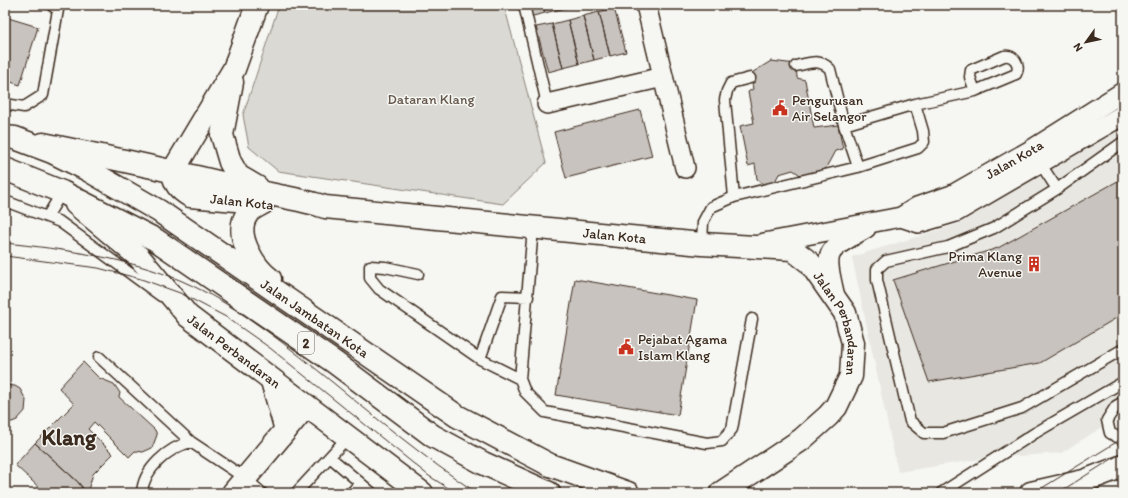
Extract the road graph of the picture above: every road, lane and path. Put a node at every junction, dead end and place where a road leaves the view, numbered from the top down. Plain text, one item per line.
1 (257, 5) edge
2 (524, 5) edge
3 (646, 5) edge
4 (56, 7) edge
5 (796, 66) dead end
6 (234, 69) junction
7 (663, 77) junction
8 (750, 78) dead end
9 (975, 91) junction
10 (5, 104) edge
11 (547, 104) joint
12 (915, 104) junction
13 (1119, 106) edge
14 (844, 125) junction
15 (10, 138) edge
16 (190, 141) junction
17 (1123, 142) edge
18 (1036, 157) junction
19 (140, 165) junction
20 (858, 167) junction
21 (685, 168) dead end
22 (5, 169) edge
23 (173, 171) junction
24 (1057, 189) junction
25 (62, 192) junction
26 (734, 197) junction
27 (267, 198) junction
28 (5, 200) edge
29 (47, 217) junction
30 (879, 220) junction
31 (533, 228) junction
32 (702, 244) junction
33 (745, 247) junction
34 (418, 274) dead end
35 (528, 297) junction
36 (835, 297) junction
37 (181, 310) junction
38 (752, 319) dead end
39 (1123, 349) edge
40 (362, 351) junction
41 (100, 357) dead end
42 (480, 359) junction
43 (520, 379) junction
44 (272, 381) junction
45 (1123, 382) edge
46 (1123, 402) edge
47 (306, 406) junction
48 (286, 430) junction
49 (348, 437) junction
50 (1123, 440) edge
51 (191, 442) junction
52 (330, 457) junction
53 (1123, 466) edge
54 (360, 483) junction
55 (239, 485) edge
56 (142, 493) edge
57 (228, 493) edge
58 (262, 493) edge
59 (296, 493) edge
60 (351, 493) edge
61 (372, 493) edge
62 (422, 493) edge
63 (549, 493) edge
64 (628, 493) edge
65 (721, 493) edge
66 (941, 493) edge
67 (1031, 493) edge

1 - 6 main road
2 - 11 lane
3 - 7 street
4 - 10 lane
5 - 14 lane
6 - 16 main road
6 - 27 main road
7 - 11 street
7 - 21 street
8 - 26 lane
9 - 9 lane
9 - 12 lane
12 - 14 lane
12 - 20 lane
13 - 18 street, Jalan Kota
14 - 20 lane
15 - 19 main road
15 - 40 main road, Jalan Jambatan Kota / 2
16 - 19 main road
16 - 23 main road
17 - 24 lane
18 - 24 lane
18 - 30 street, Jalan Kota
19 - 23 main road
20 - 26 lane
22 - 25 main road, Jalan Jambatan Kota / 2
23 - 27 main road, Jalan Kota
24 - 39 lane
25 - 29 lane
25 - 37 main road, Jalan Perbandaran
25 - 63 main road, Jalan Jambatan Kota / 2
26 - 32 lane
27 - 31 main road, Jalan Kota
27 - 40 main road
28 - 29 lane
29 - 37 lane
30 - 33 street, Jalan Kota
30 - 36 street
31 - 32 main road, Jalan Kota
31 - 35 lane
32 - 33 main road, Jalan Kota
33 - 36 main road, Jalan Perbandaran
34 - 42 lane
35 - 42 lane
35 - 43 lane
36 - 65 main road, Jalan Perbandaran
37 - 44 main road, Jalan Perbandaran
38 - 43 lane
40 - 64 main road, Jalan Jambatan Kota / 2
41 - 51 lane
42 - 43 lane
44 - 47 main road, Jalan Perbandaran
44 - 48 main road
45 - 66 lane
46 - 50 lane
47 - 48 main road
47 - 49 main road, Jalan Perbandaran
48 - 55 main road
49 - 52 lane
49 - 62 main road, Jalan Perbandaran
51 - 55 lane
51 - 56 lane
52 - 54 lane
52 - 59 lane
53 - 67 main road
54 - 60 lane
54 - 61 lane
55 - 57 main road
55 - 58 lane

